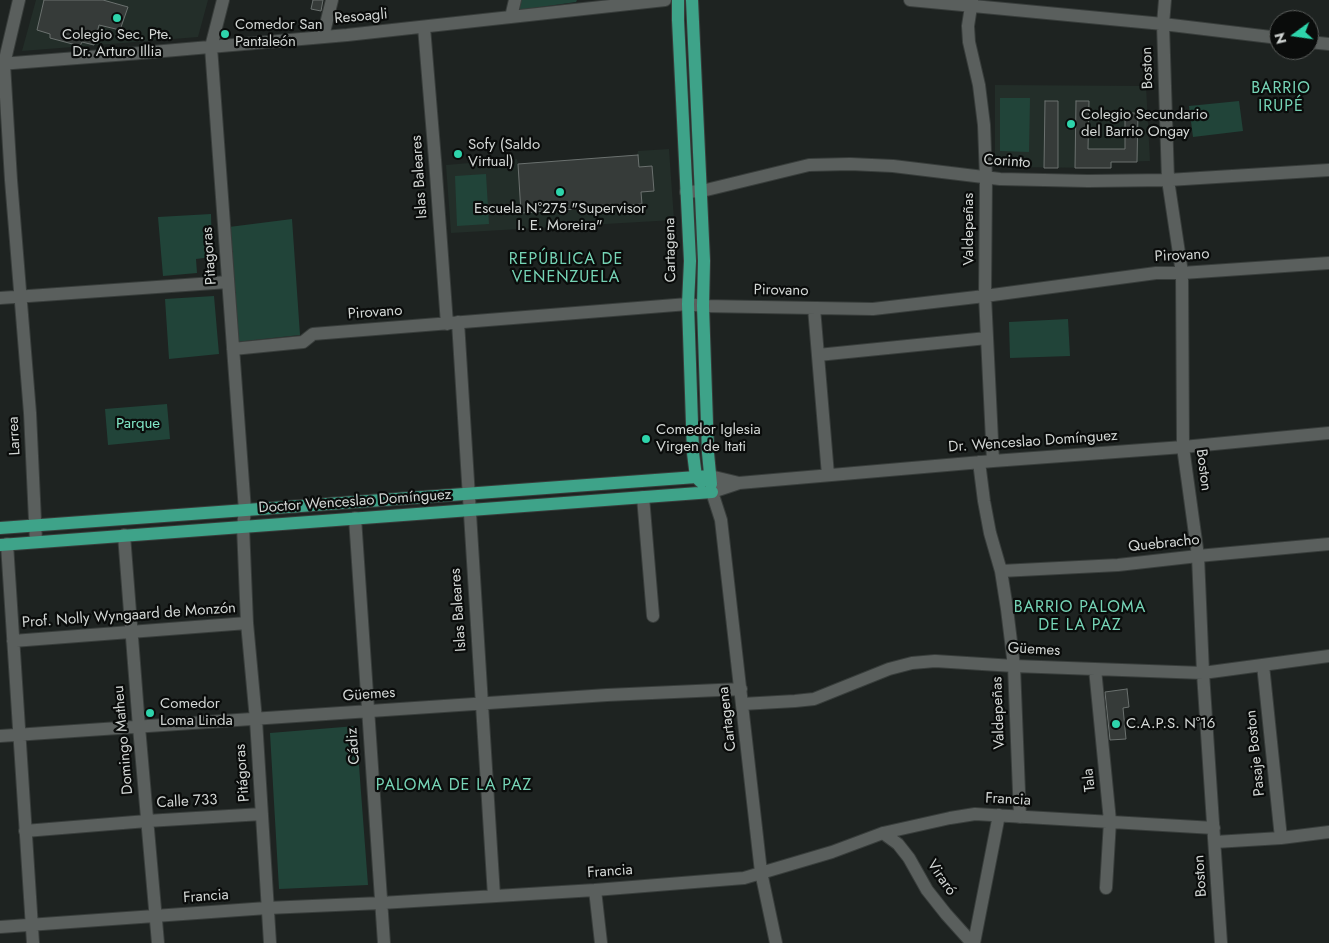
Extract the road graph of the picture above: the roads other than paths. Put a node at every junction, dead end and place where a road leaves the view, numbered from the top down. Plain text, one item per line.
1 (20, 0) edge
2 (223, 0) edge
3 (332, 0) edge
4 (515, 0) edge
5 (665, 0) edge
6 (678, 0) edge
7 (692, 0) edge
8 (910, 0) edge
9 (1165, 0) edge
10 (972, 3) edge
11 (511, 18) junction
12 (1163, 24) junction
13 (424, 27) junction
14 (323, 36) junction
15 (1269, 37) edge
16 (211, 47) junction
17 (2, 64) edge
18 (1329, 170) edge
19 (986, 178) junction
20 (1168, 180) junction
21 (702, 191) junction
22 (686, 192) junction
23 (1329, 263) edge
24 (1182, 273) junction
25 (228, 282) junction
26 (21, 296) junction
27 (985, 296) junction
28 (0, 298) edge
29 (688, 304) junction
30 (703, 306) junction
31 (814, 308) junction
32 (452, 323) junction
33 (987, 338) junction
34 (233, 349) junction
35 (818, 355) junction
36 (1329, 433) edge
37 (1183, 447) junction
38 (993, 461) junction
39 (978, 462) junction
40 (828, 475) junction
41 (710, 476) junction
42 (696, 477) junction
43 (739, 483) junction
44 (712, 492) junction
45 (469, 494) junction
46 (643, 497) junction
47 (470, 510) junction
48 (245, 511) junction
49 (355, 518) junction
50 (35, 526) junction
51 (243, 526) junction
52 (0, 528) edge
53 (124, 535) junction
54 (36, 542) junction
55 (1329, 544) edge
56 (3, 545) edge
57 (1198, 556) junction
58 (1001, 571) junction
59 (653, 616) dead end
60 (247, 623) junction
61 (132, 632) junction
62 (13, 641) junction
63 (1329, 656) edge
64 (1263, 665) junction
65 (1014, 666) junction
66 (1095, 669) junction
67 (1203, 673) junction
68 (740, 689) junction
69 (482, 704) junction
70 (742, 704) junction
71 (368, 711) junction
72 (256, 720) junction
73 (139, 727) junction
74 (19, 735) junction
75 (0, 736) edge
76 (262, 814) junction
77 (1000, 815) junction
78 (1020, 817) junction
79 (146, 821) junction
80 (1110, 821) junction
81 (1214, 828) junction
82 (25, 831) junction
83 (1329, 832) edge
84 (883, 833) junction
85 (1281, 838) junction
86 (1215, 842) junction
87 (761, 872) junction
88 (1106, 888) dead end
89 (595, 890) junction
90 (494, 896) junction
91 (381, 903) junction
92 (267, 908) junction
93 (156, 917) junction
94 (32, 924) junction
95 (0, 927) edge
96 (33, 943) edge
97 (158, 943) edge
98 (270, 943) edge
99 (384, 943) edge
100 (601, 943) edge
101 (776, 943) edge
102 (973, 943) edge
103 (1221, 943) edge

1 - 17 street, Larrea
2 - 16 street, Pitagoras
3 - 14 street
4 - 11 street
5 - 11 street, Resoagli
6 - 22 main road, Cartagena
7 - 21 main road, Cartagena
8 - 10 street
9 - 12 street, Boston
10 - 12 street
10 - 19 street, Valdepeñas
11 - 13 street, Resoagli
12 - 15 street
12 - 20 street, Boston
13 - 14 street, Resoagli
13 - 32 street, Islas Baleares
14 - 16 street, Resoagli
16 - 17 street, Resoagli
16 - 25 street, Pitagoras
17 - 26 street, Larrea
18 - 20 street, Corinto
19 - 20 street, Corinto
19 - 21 street, Corinto
19 - 27 street, Valdepeñas
20 - 24 street, Boston
21 - 22 street, Corinto
21 - 30 main road, Cartagena
22 - 29 main road, Cartagena
23 - 24 street, Pirovano
24 - 27 street, Pirovano
24 - 37 street, Boston
25 - 26 street
25 - 34 street, Pitagoras
26 - 28 street
26 - 50 street, Larrea
27 - 31 street, Pirovano
27 - 33 street, Valdepeñas
29 - 30 street, Pirovano
29 - 32 street, Pirovano
29 - 42 main road, Cartagena
30 - 31 street, Pirovano
30 - 41 main road, Cartagena
31 - 35 street
32 - 34 street, Pirovano
32 - 45 street, Islas Baleares
33 - 35 street
33 - 38 street, Valdepeñas
34 - 48 street, Pitagoras
35 - 40 street
36 - 37 street, Dr. Wenceslao Domínguez
37 - 38 street, Dr. Wenceslao Domínguez
37 - 57 street, Boston
38 - 39 street, Dr. Wenceslao Domínguez
39 - 40 street, Dr. Wenceslao Domínguez
39 - 58 street, Valdepeñas
40 - 43 street, Dr. Wenceslao Domínguez
41 - 42 main road, Doctor Wenceslao Domínguez
41 - 43 street, Dr. Wenceslao Domínguez
41 - 44 main road, Cartagena
42 - 44 main road, Cartagena
42 - 45 main road, Doctor Wenceslao Domínguez
43 - 44 street, Dr. Wenceslao Domínguez
44 - 46 main road, Doctor Wenceslao Domínguez
44 - 68 street, Cartagena
45 - 47 street, Islas Baleares
45 - 48 main road, Doctor Wenceslao Domínguez
46 - 47 main road, Doctor Wenceslao Domínguez
46 - 59 street
47 - 49 main road, Doctor Wenceslao Domínguez
47 - 69 street, Islas Baleares
48 - 50 main road, Doctor Wenceslao Domínguez
48 - 51 street, Pitágoras
49 - 51 main road, Doctor Wenceslao Domínguez
49 - 71 street, Cádiz
50 - 52 main road, Doctor Wenceslao Domínguez
50 - 54 street, Larrea
51 - 53 main road, Doctor Wenceslao Domínguez
51 - 60 street, Pitágoras
53 - 54 main road, Doctor Wenceslao Domínguez
53 - 61 street, Domingo Matheu
54 - 56 main road, Doctor Wenceslao Domínguez
55 - 57 street, Quebracho
56 - 62 street
57 - 58 street, Quebracho
57 - 67 street, Boston
58 - 65 street, Valdepeñas
60 - 61 street, Prof. Nolly Wyngaard de Monzón
60 - 72 street, Pitágoras
61 - 62 street, Prof. Nolly Wyngaard de Monzón
61 - 73 street, Domingo Matheu
62 - 74 street
63 - 64 street, Güemes
64 - 67 street, Güemes
64 - 85 street, Pasaje Boston
65 - 66 street, Güemes
65 - 70 street, Güemes
65 - 78 street, Valdepeñas
66 - 67 street, Güemes
66 - 80 street, Tala
67 - 81 street, Boston
68 - 69 street, Güemes
68 - 70 street, Cartagena
69 - 71 street, Güemes
69 - 90 street, Islas Baleares
70 - 87 street, Cartagena
71 - 72 street, Güemes
71 - 91 street, Cádiz
72 - 73 street, Güemes
72 - 76 street, Pitágoras
73 - 74 street, Güemes
73 - 79 street, Domingo Matheu
74 - 75 street, Güemes
74 - 82 street
76 - 79 street, Calle 733
76 - 92 street, Pitágoras
77 - 78 street, Francia
77 - 84 street, Francia
77 - 102 street
78 - 80 street, Francia
79 - 82 street, Calle 733
79 - 93 street, Domingo Matheu
80 - 81 street, Francia
80 - 88 street, Tala
81 - 86 street, Boston
82 - 94 street
83 - 85 street
84 - 87 street, Francia
84 - 102 street, Viraró
85 - 86 street
86 - 103 street, Boston
87 - 89 street, Francia
87 - 101 street, Cartagena
89 - 90 street, Francia
89 - 100 street
90 - 91 street, Francia
91 - 92 street, Francia
91 - 99 street, Cádiz
92 - 93 street, Francia
92 - 98 street, Pitágoras
93 - 94 street, Francia
93 - 97 street, Domingo Matheu
94 - 95 street, Francia
94 - 96 street

